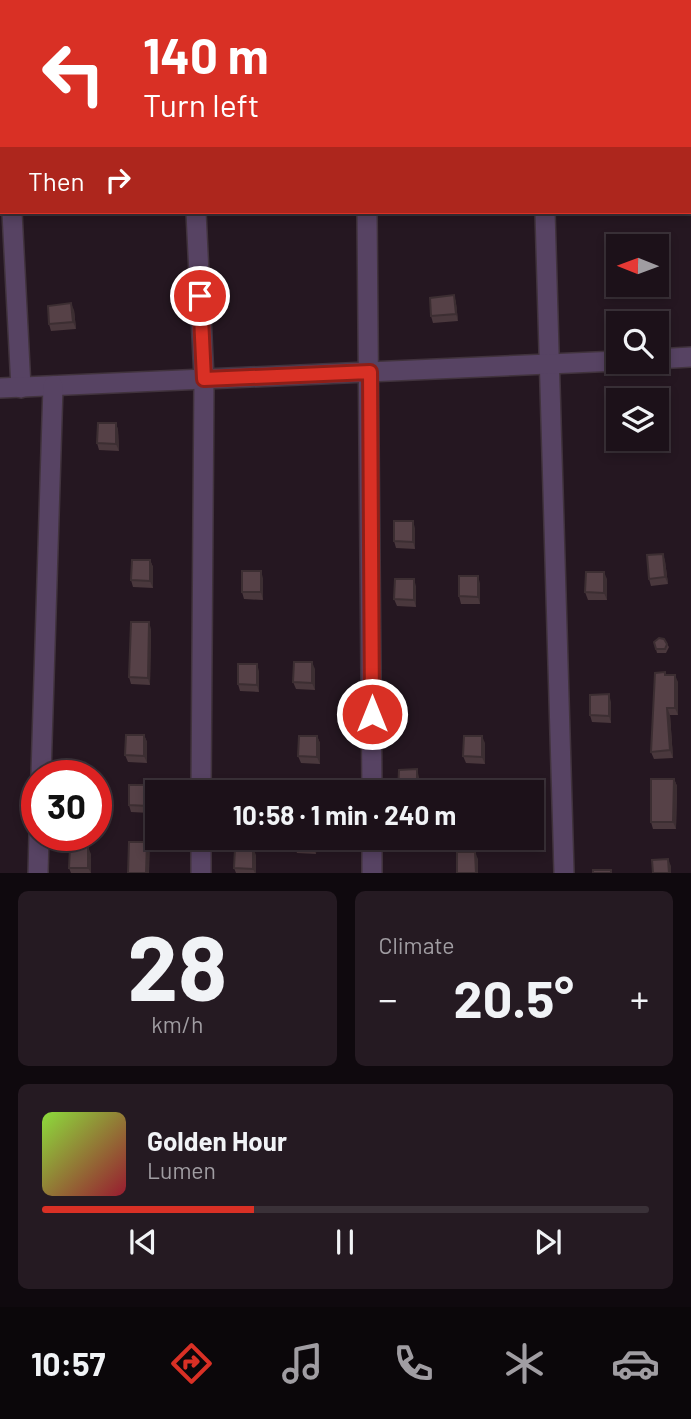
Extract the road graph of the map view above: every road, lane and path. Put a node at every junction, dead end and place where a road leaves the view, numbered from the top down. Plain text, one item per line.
1 (12, 214) edge
2 (196, 214) edge
3 (367, 214) edge
4 (545, 214) edge
5 (691, 357) edge
6 (669, 358) edge
7 (606, 361) edge
8 (547, 364) junction
9 (370, 372) junction
10 (204, 379) junction
11 (53, 386) junction
12 (0, 388) edge
13 (21, 388) junction
14 (41, 760) edge
15 (201, 780) edge
16 (372, 780) edge
17 (201, 850) edge
18 (372, 850) edge
19 (39, 851) edge
20 (38, 873) edge
21 (201, 873) edge
22 (372, 873) edge
23 (564, 873) edge

1 - 13 street
2 - 10 street
3 - 9 street
4 - 8 street
5 - 6 street
7 - 8 street
8 - 9 street
8 - 23 street
9 - 10 street
9 - 16 street
10 - 11 street
10 - 15 street
11 - 13 street
11 - 14 street
12 - 13 street
17 - 21 street
18 - 22 street
19 - 20 street

